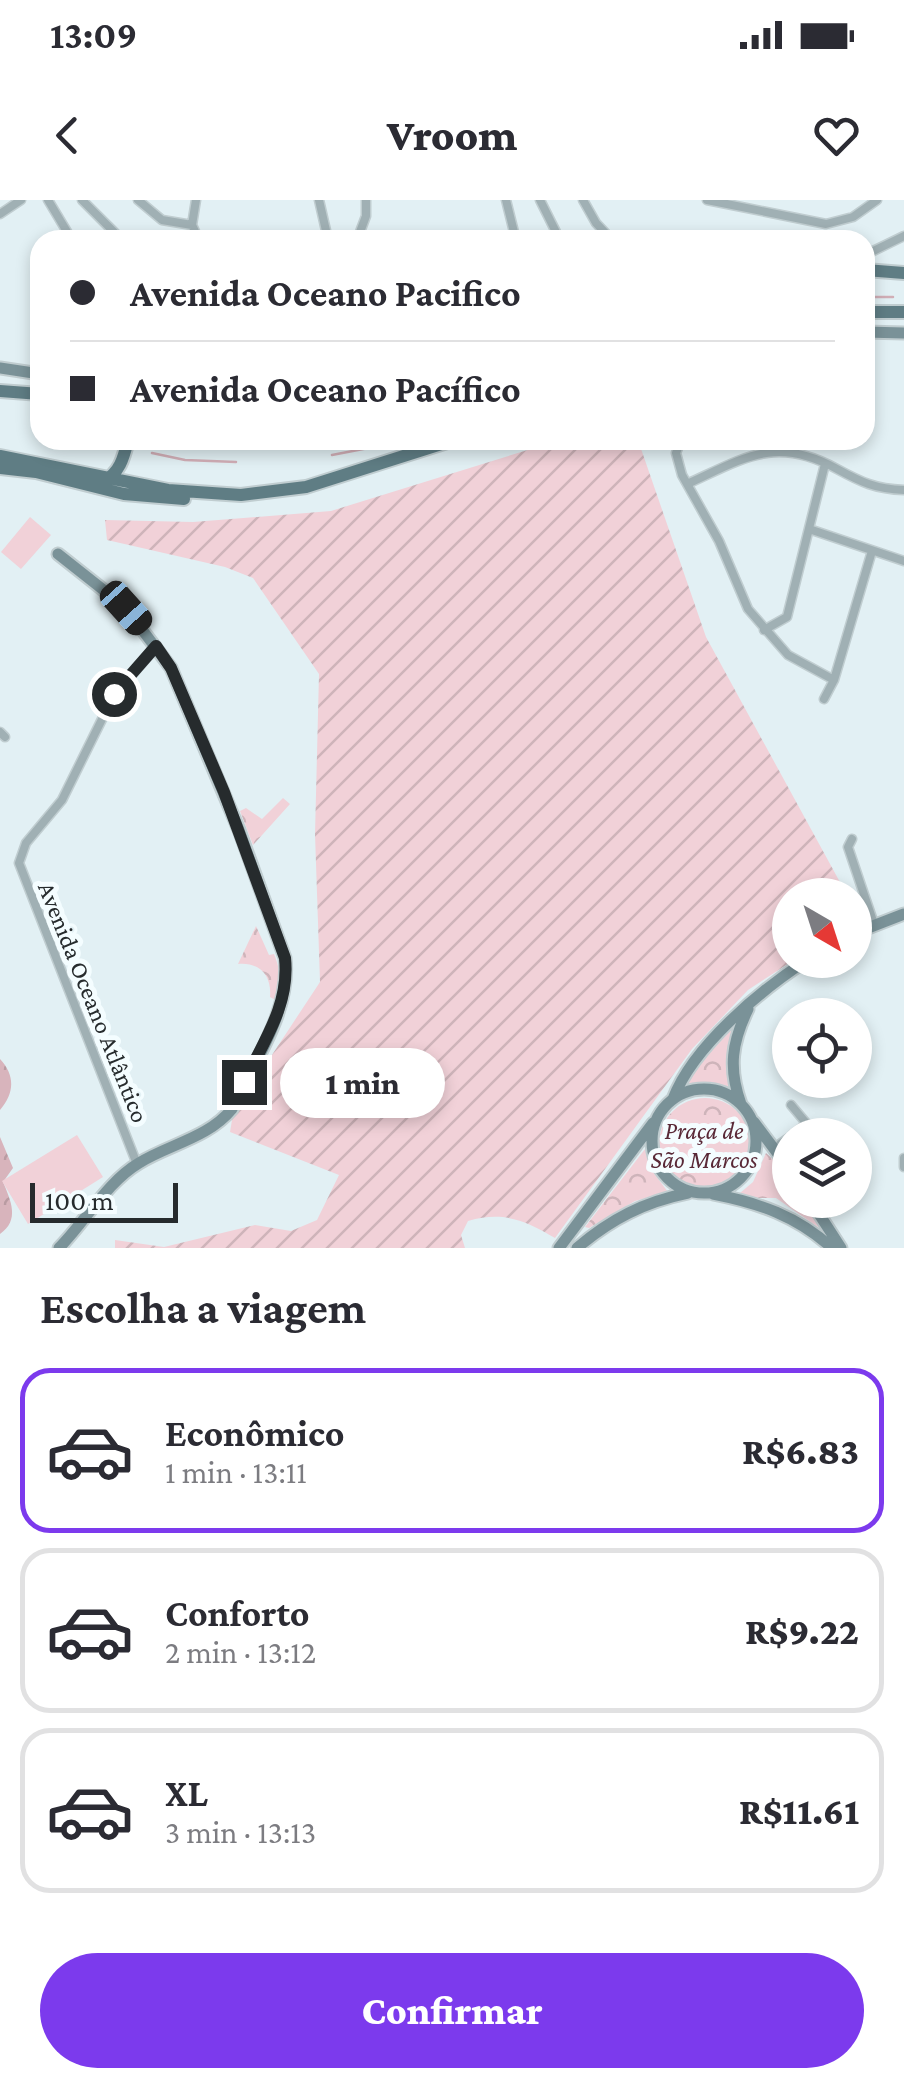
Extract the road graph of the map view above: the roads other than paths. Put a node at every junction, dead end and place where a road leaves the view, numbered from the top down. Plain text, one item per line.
1 (21, 200) edge
2 (48, 200) edge
3 (82, 200) edge
4 (138, 200) edge
5 (196, 200) edge
6 (319, 200) edge
7 (366, 200) edge
8 (506, 200) edge
9 (540, 200) edge
10 (583, 200) edge
11 (707, 200) edge
12 (877, 200) edge
13 (0, 214) edge
14 (192, 225) junction
15 (66, 230) edge
16 (112, 230) edge
17 (193, 230) edge
18 (326, 230) edge
19 (360, 230) edge
20 (514, 230) edge
21 (555, 230) edge
22 (602, 230) edge
23 (904, 236) edge
24 (875, 250) edge
25 (875, 271) edge
26 (904, 272) edge
27 (875, 312) edge
28 (904, 312) edge
29 (875, 332) edge
30 (904, 333) edge
31 (2, 366) edge
32 (30, 372) edge
33 (0, 391) edge
34 (30, 393) edge
35 (125, 450) edge
36 (423, 450) edge
37 (679, 450) edge
38 (0, 456) edge
39 (825, 464) junction
40 (0, 468) edge
41 (110, 478) junction
42 (86, 484) junction
43 (687, 484) junction
44 (904, 490) edge
45 (219, 495) junction
46 (809, 530) junction
47 (872, 550) junction
48 (58, 554) dead end
49 (904, 561) edge
50 (764, 630) junction
51 (156, 646) junction
52 (834, 680) junction
53 (824, 698) dead end
54 (852, 839) dead end
55 (904, 914) edge
56 (874, 924) joint
57 (784, 978) edge
58 (750, 1005) junction
59 (673, 1099) junction
60 (741, 1104) junction
61 (791, 1105) dead end
62 (750, 1117) junction
63 (803, 1118) edge
64 (656, 1120) junction
65 (772, 1146) edge
66 (904, 1158) edge
67 (137, 1164) junction
68 (904, 1167) edge
69 (693, 1193) junction
70 (709, 1194) junction
71 (822, 1218) edge
72 (76, 1231) junction
73 (59, 1248) edge
74 (70, 1248) edge
75 (558, 1248) edge
76 (577, 1248) edge
77 (832, 1248) edge
78 (841, 1248) edge

1 - 13 street
2 - 15 street
3 - 16 street
4 - 14 street
5 - 14 street
6 - 18 street
7 - 19 street
8 - 20 street
9 - 21 street
10 - 22 street
11 - 12 street
14 - 17 street
23 - 24 street
25 - 26 main road
27 - 28 main road
29 - 30 main road
31 - 32 main road
33 - 34 main road
35 - 41 main road
36 - 45 main road
37 - 43 street
38 - 41 main road
39 - 43 street
39 - 44 street
39 - 46 street
40 - 42 main road
41 - 42 main road
41 - 45 main road
42 - 45 main road
43 - 50 street
46 - 47 street
46 - 50 street
47 - 49 street
47 - 52 street
48 - 51 main road
50 - 52 street
51 - 67 street, Avenida Oceano Atlântico
51 - 67 main road
52 - 53 street
54 - 56 street
55 - 56 main road
57 - 58 main road
58 - 59 main road
58 - 60 main road
59 - 60 main road
59 - 64 main road
60 - 62 main road
61 - 63 street
62 - 65 main road
62 - 70 main road
64 - 69 main road
64 - 75 main road
66 - 68 street
67 - 72 main road
69 - 70 main road
69 - 76 main road
70 - 77 main road
71 - 78 main road
72 - 73 main road
72 - 74 main road

